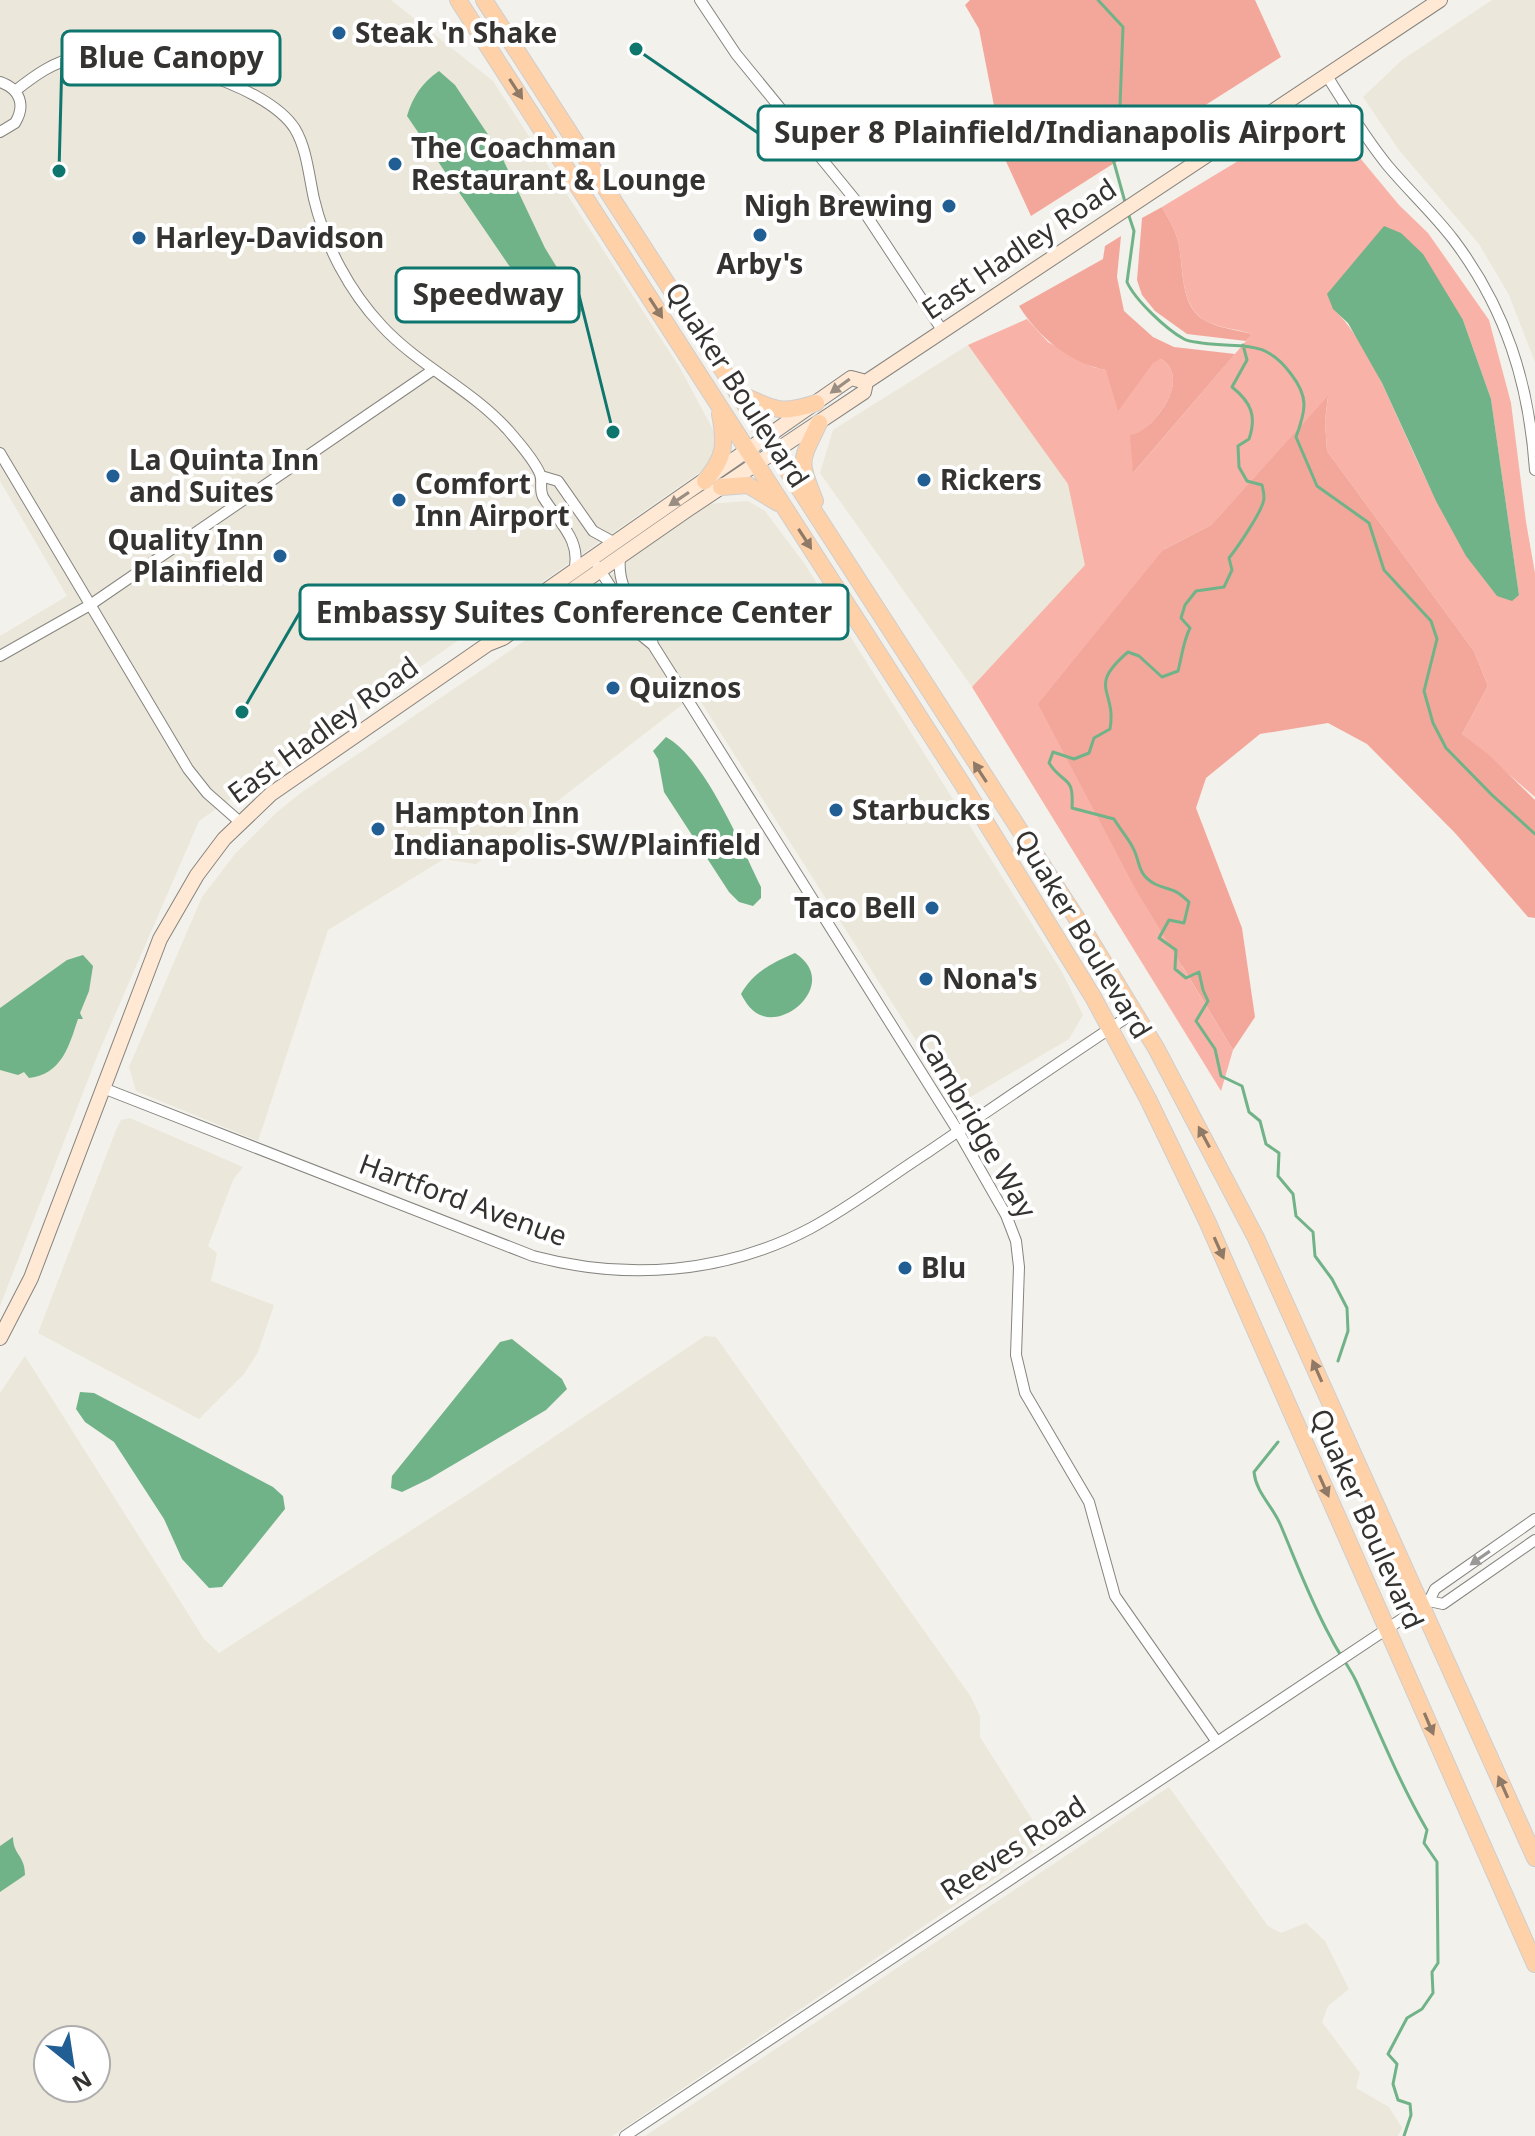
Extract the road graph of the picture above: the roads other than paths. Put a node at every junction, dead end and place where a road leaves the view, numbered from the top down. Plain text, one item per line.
1 (458, 0) edge
2 (484, 0) edge
3 (700, 0) edge
4 (1440, 0) edge
5 (1327, 76) junction
6 (0, 82) edge
7 (15, 91) junction
8 (0, 132) edge
9 (942, 330) junction
10 (433, 370) junction
11 (866, 382) junction
12 (737, 393) junction
13 (816, 403) junction
14 (718, 404) junction
15 (819, 423) junction
16 (770, 445) junction
17 (0, 453) edge
18 (752, 457) junction
19 (1535, 470) edge
20 (541, 476) junction
21 (713, 484) junction
22 (785, 509) junction
23 (829, 535) junction
24 (617, 550) junction
25 (597, 565) junction
26 (574, 573) junction
27 (90, 605) junction
28 (488, 644) junction
29 (653, 645) junction
30 (0, 656) edge
31 (240, 822) junction
32 (1135, 1012) junction
33 (1110, 1028) junction
34 (103, 1088) junction
35 (958, 1131) junction
36 (0, 1338) edge
37 (1535, 1519) edge
38 (1535, 1540) edge
39 (1426, 1602) junction
40 (1387, 1627) junction
41 (1217, 1742) junction
42 (1535, 1858) edge
43 (1535, 1964) edge
44 (625, 2136) edge

1 -> 14 main road, Quaker Boulevard
2 - 12 main road, Quaker Boulevard
3 - 9 street
4 - 5 street, East Hadley Road
5 - 9 street, East Hadley Road
5 - 19 street
6 - 7 street
7 - 8 street
7 - 10 street
9 - 11 street, East Hadley Road
10 - 20 street
10 - 27 street
11 -> 13 street, East Hadley Road
11 - 15 street, East Hadley Road
12 - 13 main road
12 - 16 main road, Quaker Boulevard
13 - 16 street, East Hadley Road
14 - 18 main road, Quaker Boulevard
14 - 21 main road
15 - 16 street, East Hadley Road
15 - 23 main road
16 - 18 street, East Hadley Road
16 - 23 main road, Quaker Boulevard
17 - 27 street
18 - 21 street, East Hadley Road
18 - 22 main road, Quaker Boulevard
20 - 24 street
20 - 26 street
21 - 22 main road
21 - 24 street, East Hadley Road
22 -> 33 main road, Quaker Boulevard
32 -> 23 main road, Quaker Boulevard
24 - 25 street, East Hadley Road
24 - 29 street, Cambridge Way
25 - 26 street, East Hadley Road
25 - 28 street, East Hadley Road
25 - 29 street, Cambridge Way
26 - 28 street, East Hadley Road
27 - 30 street
27 - 31 street
28 - 31 street, East Hadley Road
29 - 35 street, Cambridge Way
31 - 34 street, East Hadley Road
32 - 33 street, Hartford Avenue
39 -> 32 main road, Quaker Boulevard
33 - 35 street, Hartford Avenue
33 -> 40 main road, Quaker Boulevard
34 - 35 street, Hartford Avenue
34 - 36 street, East Hadley Road
35 - 41 street, Cambridge Way
37 -> 39 street, Reeves Road
38 - 39 street, Reeves Road
39 - 40 street, Reeves Road
42 -> 39 main road, Quaker Boulevard
40 - 41 street, Reeves Road
40 -> 43 main road, Quaker Boulevard
41 - 44 street, Reeves Road

